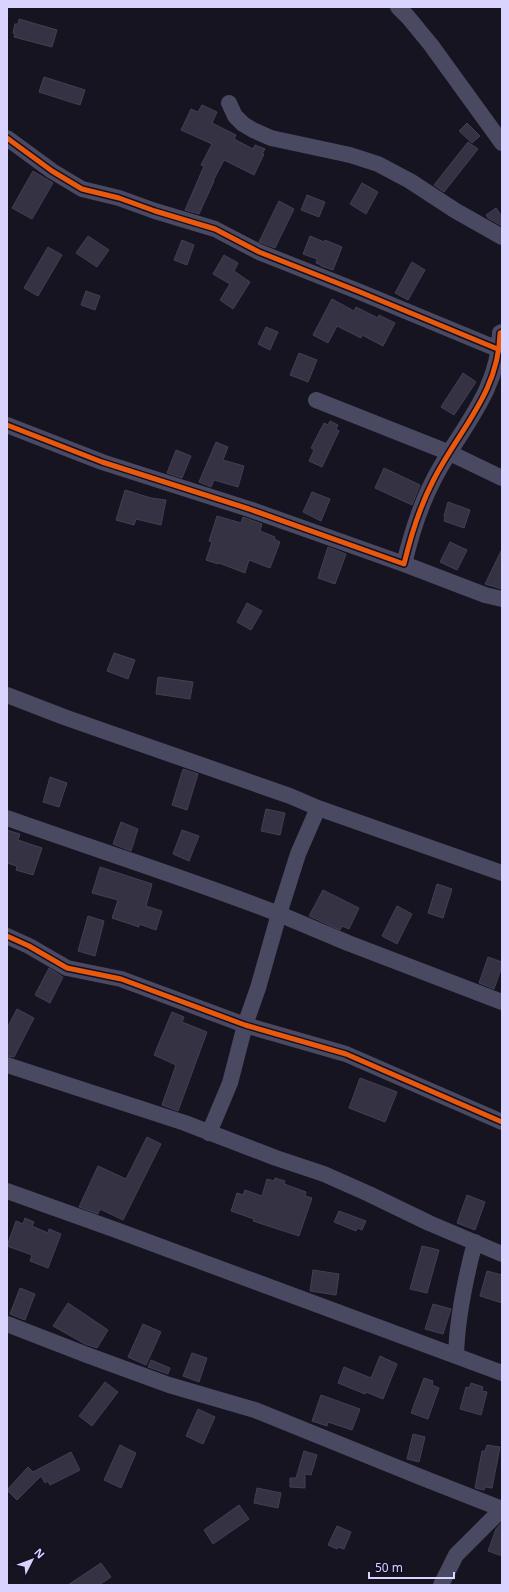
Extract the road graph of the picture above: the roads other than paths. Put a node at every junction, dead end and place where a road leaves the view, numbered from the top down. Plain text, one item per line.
1 (398, 7) edge
2 (229, 103) dead end
3 (7, 138) edge
4 (502, 143) edge
5 (502, 237) edge
6 (502, 333) edge
7 (500, 350) junction
8 (316, 400) dead end
9 (7, 425) edge
10 (450, 453) junction
11 (502, 478) edge
12 (404, 564) junction
13 (502, 599) edge
14 (7, 695) edge
15 (318, 808) junction
16 (7, 818) edge
17 (502, 873) edge
18 (279, 914) junction
19 (7, 936) edge
20 (502, 1002) edge
21 (245, 1025) junction
22 (7, 1065) edge
23 (502, 1122) edge
24 (209, 1133) junction
25 (7, 1191) edge
26 (475, 1242) junction
27 (502, 1254) edge
28 (7, 1324) edge
29 (456, 1356) junction
30 (502, 1373) edge
31 (502, 1509) edge
32 (440, 1585) edge

1 - 4 street
2 - 5 street
3 - 7 street
6 - 7 street
7 - 10 street
8 - 10 street
9 - 12 street
10 - 11 street
10 - 12 street
12 - 13 street
14 - 15 street
15 - 17 street
15 - 18 street
16 - 18 street
18 - 20 street
18 - 21 street
19 - 21 street
21 - 23 street
21 - 24 street
22 - 24 street
24 - 26 street
25 - 29 street
26 - 27 street
26 - 29 street
28 - 31 street
29 - 30 street
31 - 32 street

